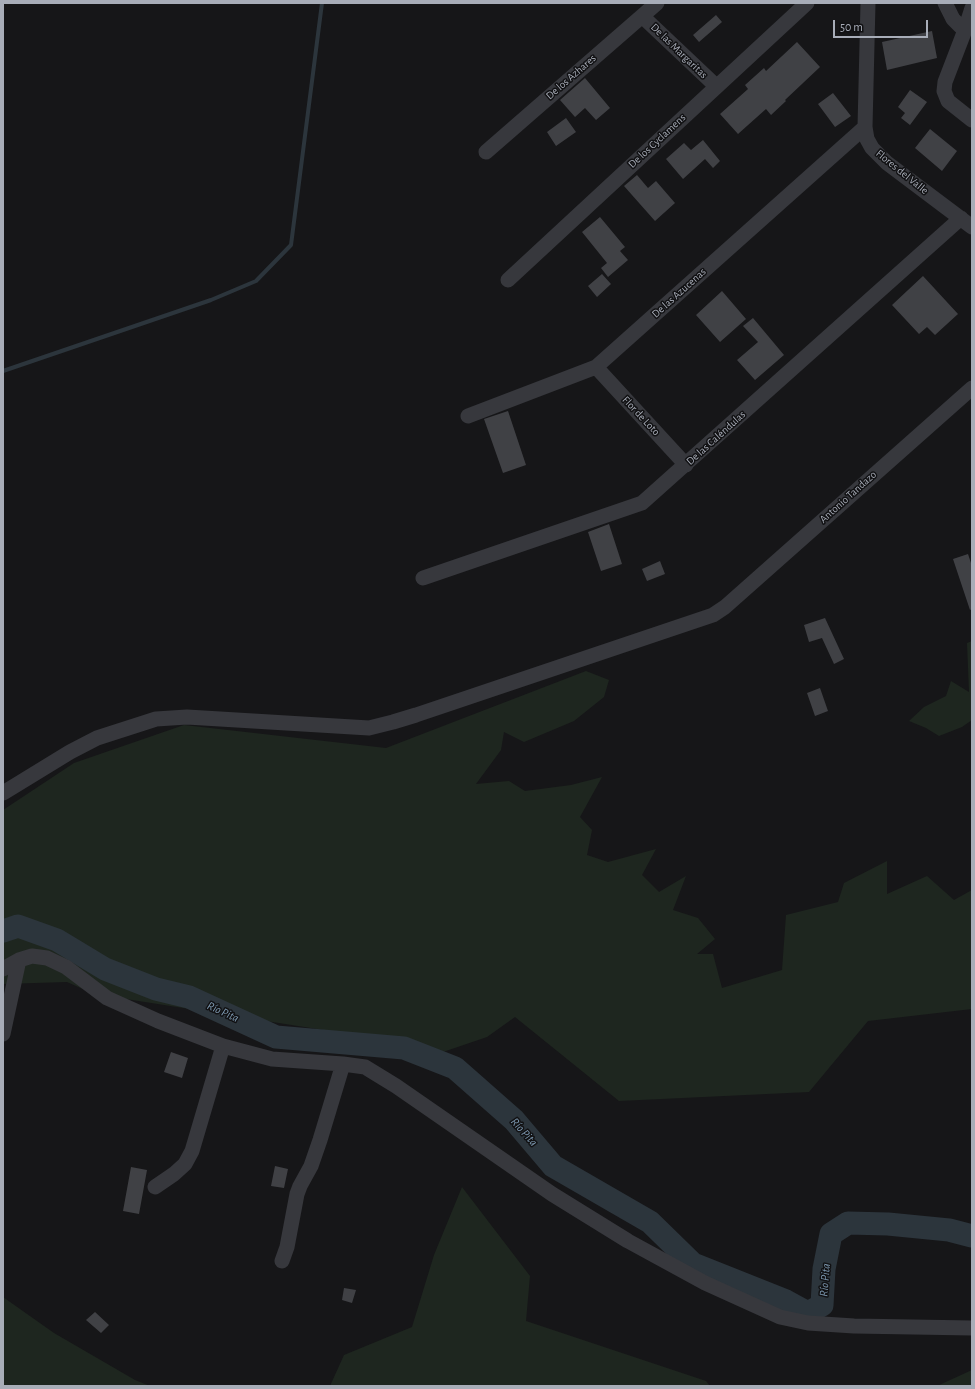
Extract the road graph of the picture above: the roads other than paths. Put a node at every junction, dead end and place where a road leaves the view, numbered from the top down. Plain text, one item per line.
1 (656, 3) edge
2 (807, 3) edge
3 (868, 3) edge
4 (945, 3) edge
5 (972, 8) edge
6 (642, 16) junction
7 (969, 27) edge
8 (716, 86) junction
9 (972, 120) edge
10 (865, 127) junction
11 (486, 152) dead end
12 (966, 222) edge
13 (508, 280) dead end
14 (596, 367) junction
15 (972, 388) edge
16 (468, 416) dead end
17 (686, 464) junction
18 (423, 578) dead end
19 (3, 793) edge
20 (19, 960) junction
21 (3, 969) edge
22 (3, 1034) edge
23 (223, 1046) junction
24 (343, 1064) junction
25 (154, 1187) dead end
26 (282, 1261) dead end
27 (972, 1328) edge

1 - 6 street, De los Azhares
2 - 8 street, De los Cyclamens
3 - 10 street, Flores del Valle
4 - 7 street
5 - 7 street
6 - 8 street, De las Margaritas
6 - 11 street, De los Azhares
7 - 9 street
8 - 13 street, De los Cyclamens
10 - 12 street, Flores del Valle
10 - 14 street, De las Azucenas
12 - 17 street, De las Caléndulas
14 - 16 street, De las Azucenas
14 - 17 street, Flor de Loto
15 - 19 street, Antonio Tandazo
17 - 18 street, De las Caléndulas
20 - 21 street
20 - 22 street
20 - 23 street
23 - 24 street
23 - 25 street
24 - 26 street
24 - 27 street

